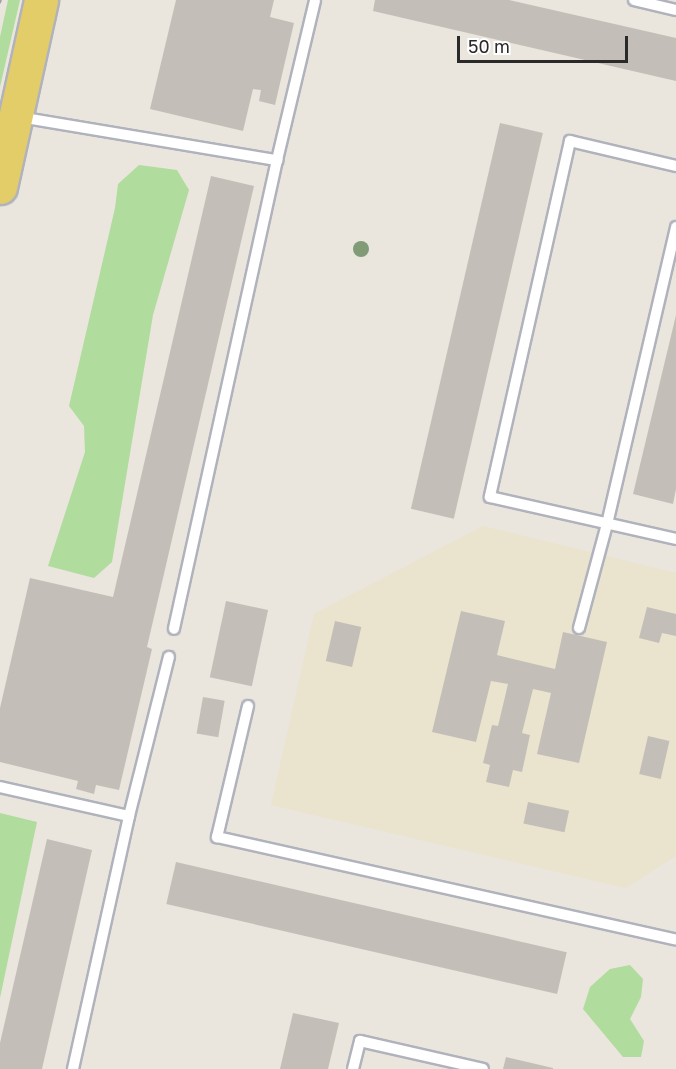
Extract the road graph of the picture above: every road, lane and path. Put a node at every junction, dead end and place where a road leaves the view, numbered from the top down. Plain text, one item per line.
1 (41, 0) edge
2 (315, 0) edge
3 (634, 0) edge
4 (676, 10) edge
5 (16, 116) junction
6 (277, 160) junction
7 (676, 166) edge
8 (0, 187) edge
9 (676, 227) edge
10 (607, 524) junction
11 (676, 539) edge
12 (579, 628) dead end
13 (174, 629) dead end
14 (169, 657) dead end
15 (248, 706) dead end
16 (0, 787) edge
17 (129, 816) junction
18 (676, 940) edge
19 (73, 1069) edge
20 (353, 1069) edge
21 (483, 1069) edge

1 - 5 main road
2 - 6 lane
3 - 4 lane
5 - 6 lane
5 - 8 main road
6 - 13 lane
7 - 10 lane
9 - 10 lane
10 - 11 lane
10 - 12 lane
14 - 17 lane
15 - 18 lane
16 - 17 lane
17 - 19 lane
20 - 21 lane

